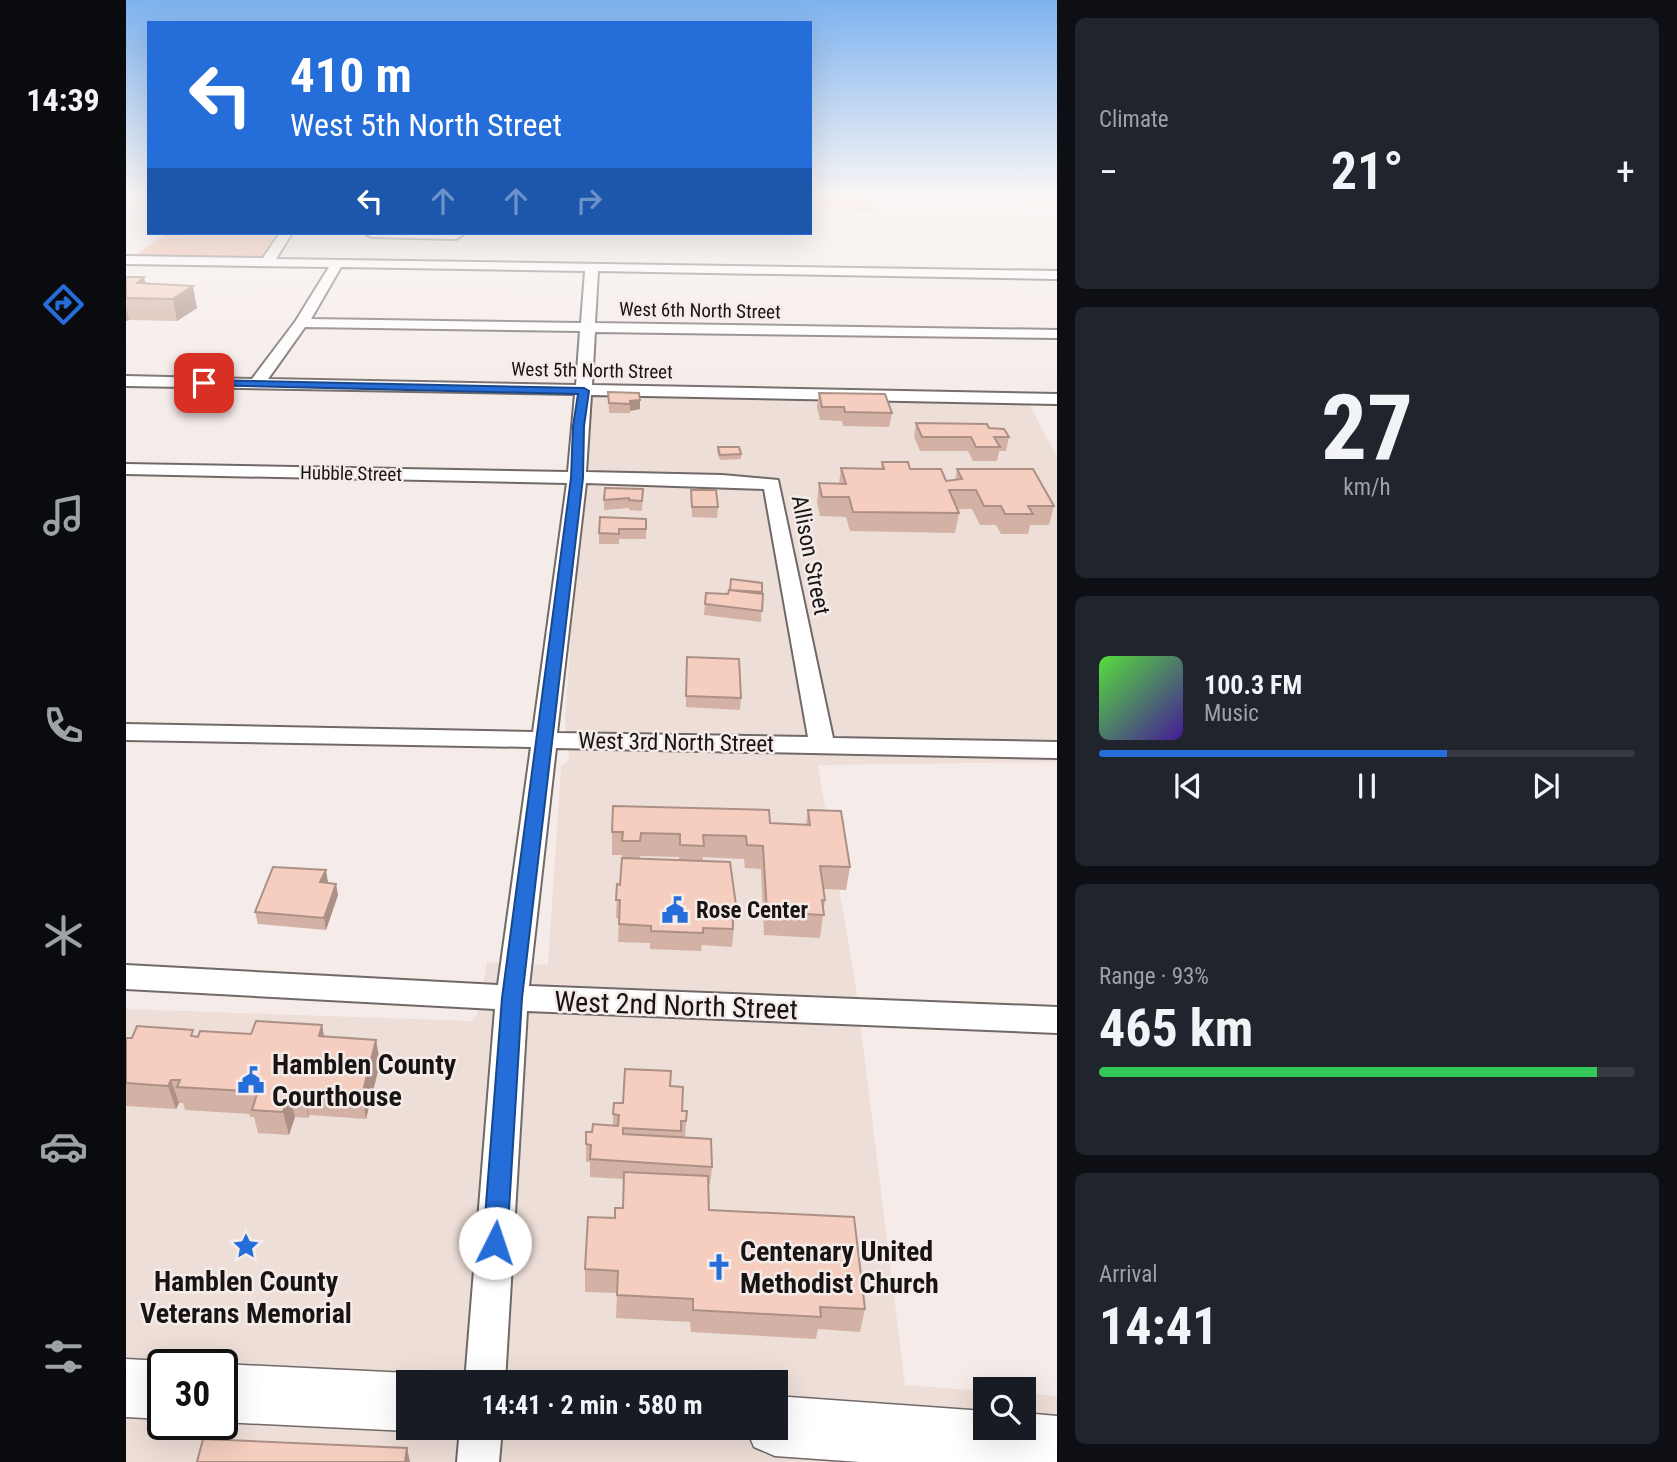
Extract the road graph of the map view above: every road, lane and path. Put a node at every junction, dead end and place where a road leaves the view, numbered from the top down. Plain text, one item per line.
1 (204, 262) edge
2 (266, 264) joint
3 (337, 264) junction
4 (592, 267) junction
5 (1057, 275) edge
6 (300, 323) junction
7 (588, 328) junction
8 (1057, 334) edge
9 (126, 381) edge
10 (256, 384) junction
11 (466, 387) junction
12 (126, 391) edge
13 (584, 391) junction
14 (1057, 399) edge
15 (126, 469) edge
16 (577, 478) junction
17 (126, 732) edge
18 (545, 739) junction
19 (822, 745) junction
20 (1057, 750) edge
21 (126, 977) edge
22 (512, 998) junction
23 (1057, 1020) edge
24 (486, 1370) edge
25 (126, 1388) edge
26 (147, 1389) edge
27 (238, 1394) edge
28 (396, 1401) edge
29 (788, 1427) edge
30 (480, 1440) edge
31 (1057, 1446) edge
32 (478, 1462) edge

1 - 2 street
2 - 3 street
3 - 4 street
3 - 6 street
4 - 5 street
4 - 7 street
6 - 7 street, West 6th North Street
6 - 10 street
7 - 8 street, West 6th North Street
7 - 13 street
9 - 10 street, West 5th North Street
10 - 11 street, West 5th North Street
11 - 12 street
11 - 13 street, West 5th North Street
13 - 14 street, West 5th North Street
13 - 16 street
15 - 16 street, Hubble Street
16 - 18 street
16 - 19 street, Allison Street
17 - 18 street, West 3rd North Street
18 - 19 street, West 3rd North Street
18 - 22 street
19 - 20 street, West 3rd North Street
21 - 22 street, West 2nd North Street
22 - 23 street, West 2nd North Street
22 - 24 street
25 - 26 main road
27 - 28 main road
29 - 31 main road
30 - 32 street

